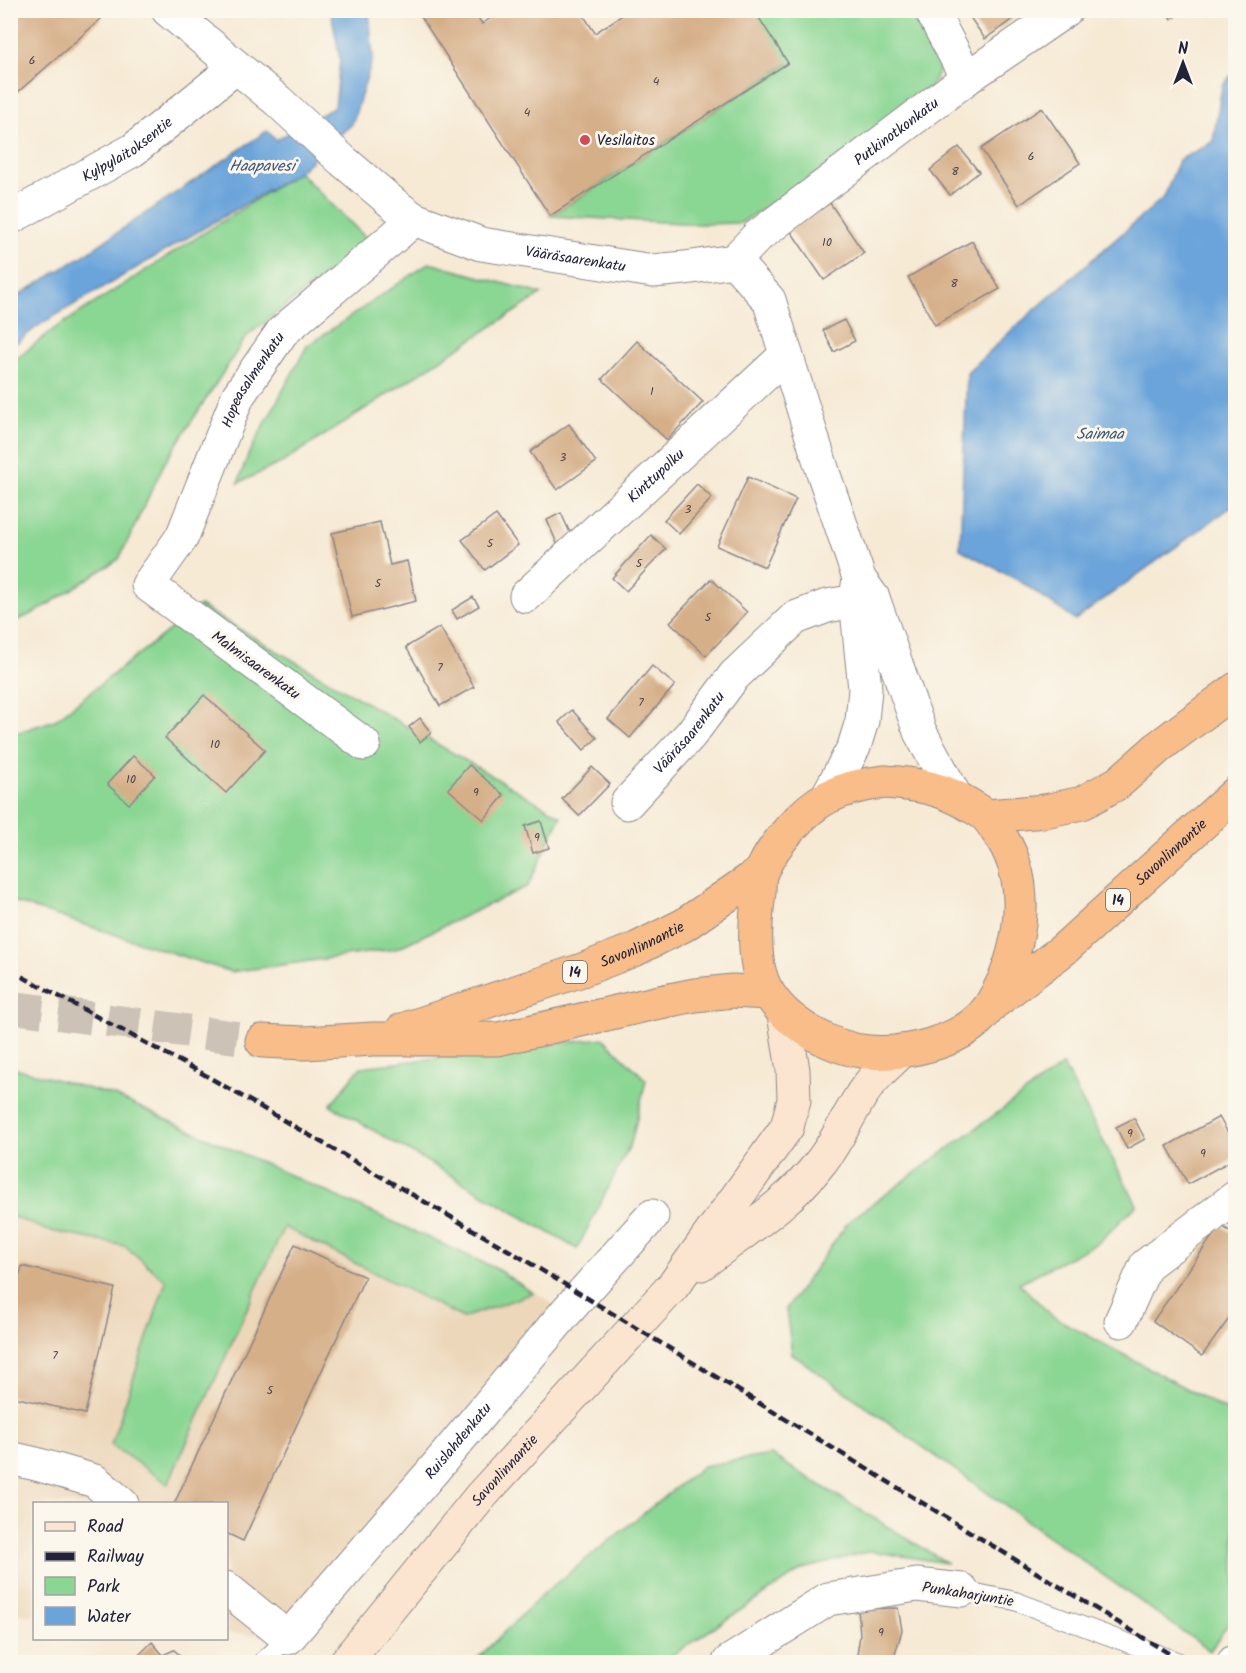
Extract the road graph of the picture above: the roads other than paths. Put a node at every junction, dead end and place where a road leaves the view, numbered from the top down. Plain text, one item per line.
1 (168, 10) edge
2 (931, 10) edge
3 (1066, 10) edge
4 (236, 67) junction
5 (967, 78) junction
6 (10, 218) edge
7 (414, 219) junction
8 (734, 261) junction
9 (786, 355) junction
10 (148, 585) joint
11 (861, 585) junction
12 (526, 596) dead end
13 (1236, 689) edge
14 (364, 744) dead end
15 (1236, 793) edge
16 (955, 796) junction
17 (827, 797) junction
18 (627, 802) dead end
19 (987, 816) junction
20 (761, 872) junction
21 (994, 1002) junction
22 (776, 1003) junction
23 (374, 1039) junction
24 (262, 1041) tunnel mouth
25 (902, 1051) junction
26 (1236, 1197) edge
27 (652, 1216) dead end
28 (673, 1286) junction
29 (1121, 1321) dead end
30 (10, 1458) edge
31 (121, 1502) edge
32 (228, 1590) edge
33 (962, 1590) joint
34 (288, 1638) junction
35 (262, 1662) edge
36 (346, 1662) edge
37 (729, 1662) edge
38 (1179, 1662) edge

1 - 4 street, Vääräsaarenkatu
2 - 5 street
3 - 5 street, Putkinotkonkatu
4 - 6 street, Kylpylaitoksentie
4 - 7 street, Vääräsaarenkatu
5 - 8 street, Putkinotkonkatu
7 - 8 street, Vääräsaarenkatu
7 - 10 street, Hopeasalmenkatu
8 - 9 street
9 - 11 street
9 - 12 street, Kinttupolku
10 - 14 street, Malmisaarenkatu
11 - 16 street
11 - 17 street
11 - 18 street, Vääräsaarenkatu
13 - 19 highway
15 - 21 highway, Savonlinnantie / 14
16 - 17 highway, 14
16 - 19 highway, 14
17 - 20 highway, 14
19 - 21 highway, 14
20 - 22 highway, 14
20 - 23 highway, Savonlinnantie / 14
21 - 25 highway, 14
22 - 23 highway, Savonlinnantie / 14
22 - 25 highway, 14
22 - 28 main road, Savonlinnantie
23 - 24 highway, Savonlinnantie / 14
25 - 28 main road, Savonlinnantie
26 - 29 street
27 - 34 street, Ruislahdenkatu
28 - 36 main road, Savonlinnantie
30 - 31 street
32 - 34 street
33 - 37 street, Punkaharjuntie
33 - 38 lane, Punkaharjuntie
34 - 35 lane, Ruislahdenkatu

